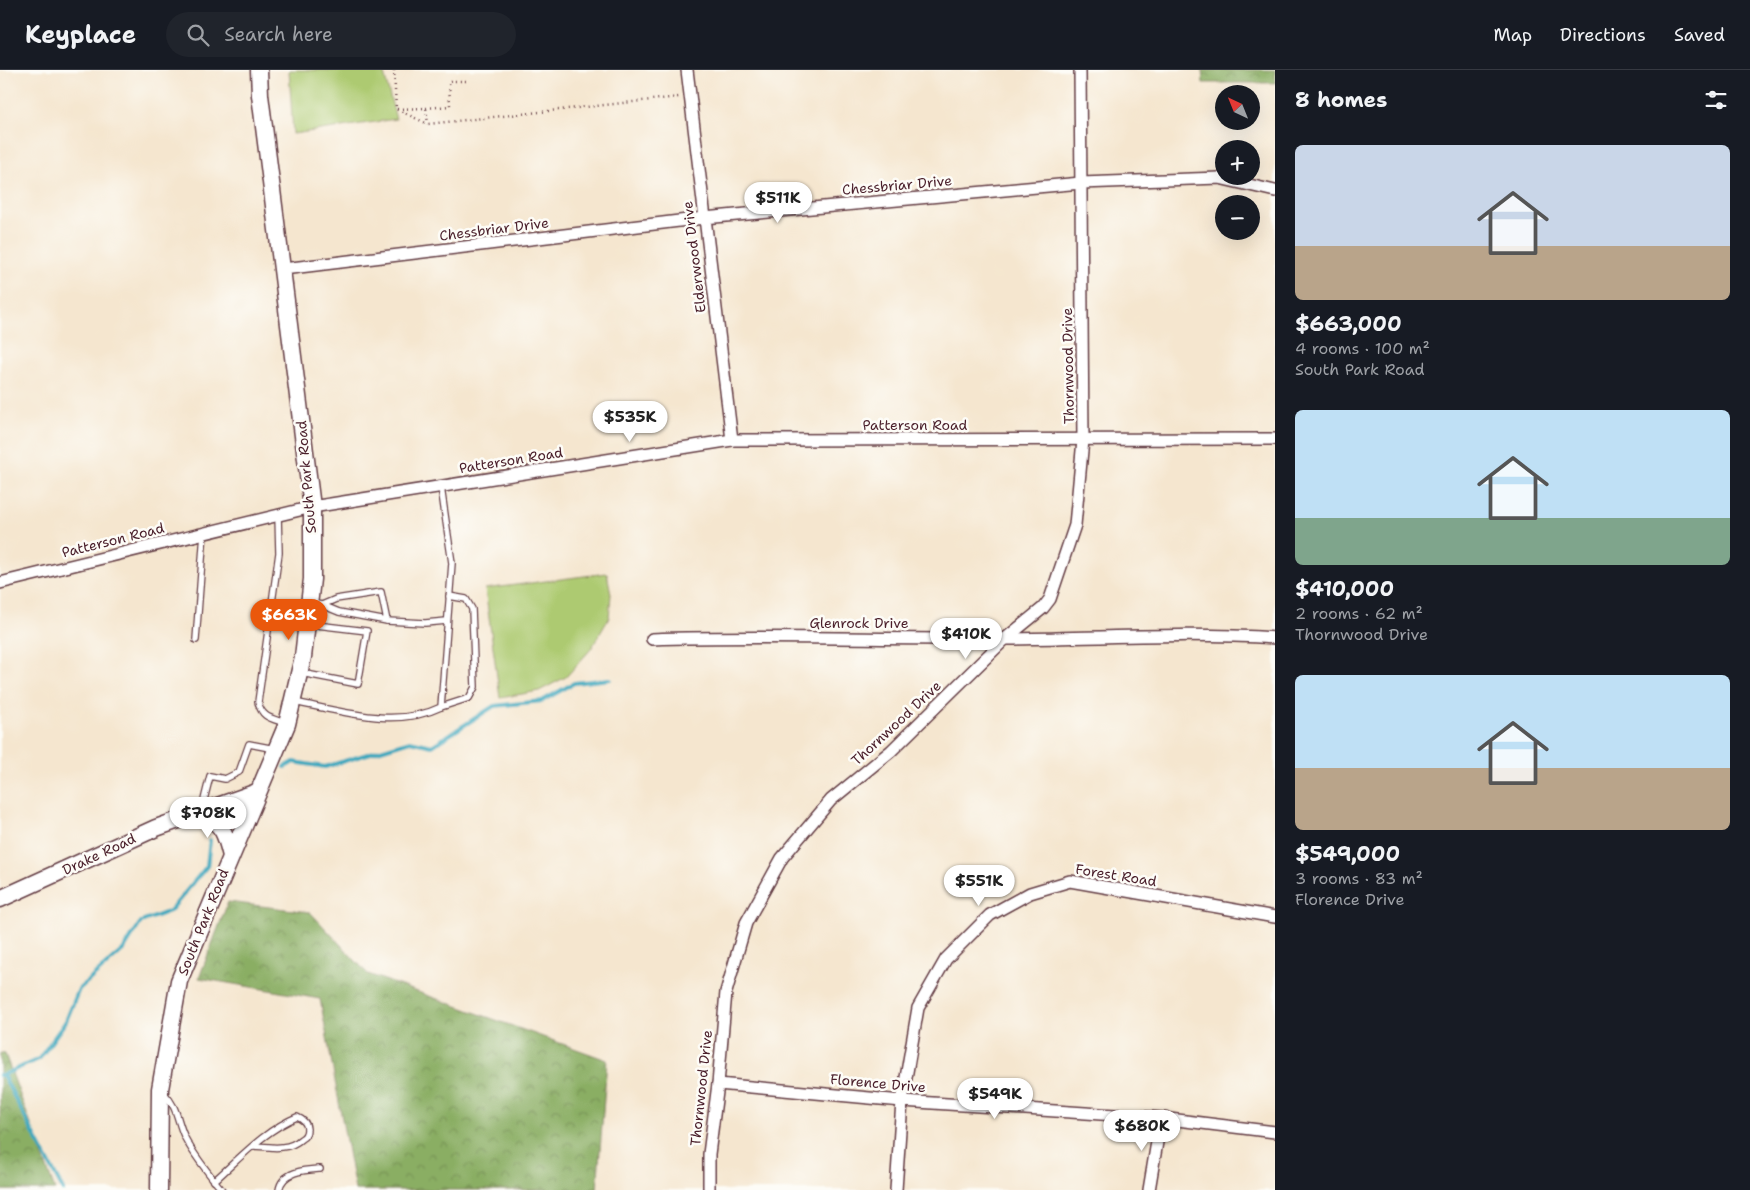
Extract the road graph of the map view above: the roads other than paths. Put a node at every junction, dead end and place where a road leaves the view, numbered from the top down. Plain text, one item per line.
1 (260, 70) edge
2 (687, 70) edge
3 (1080, 70) edge
4 (1081, 183) junction
5 (1275, 191) edge
6 (704, 218) junction
7 (283, 269) junction
8 (1275, 439) edge
9 (732, 440) junction
10 (1083, 440) junction
11 (441, 487) junction
12 (312, 507) junction
13 (278, 515) junction
14 (204, 533) junction
15 (0, 583) edge
16 (448, 596) junction
17 (316, 604) junction
18 (387, 621) junction
19 (447, 621) junction
20 (308, 624) junction
21 (1275, 638) edge
22 (652, 639) dead end
23 (1005, 639) junction
24 (196, 640) dead end
25 (299, 673) junction
26 (292, 702) junction
27 (441, 707) junction
28 (287, 724) junction
29 (277, 750) junction
30 (257, 792) junction
31 (196, 814) junction
32 (231, 856) junction
33 (0, 900) edge
34 (1275, 917) edge
35 (718, 1084) junction
36 (160, 1089) junction
37 (902, 1101) junction
38 (1161, 1118) junction
39 (1275, 1132) edge
40 (254, 1146) junction
41 (320, 1169) dead end
42 (214, 1181) junction
43 (159, 1190) edge
44 (222, 1190) edge
45 (279, 1190) edge
46 (709, 1190) edge
47 (896, 1190) edge
48 (1149, 1190) edge

1 - 7 main road, South Park Road
2 - 6 street, Elderwood Drive
3 - 4 street, Thornwood Drive
4 - 5 street, Chessbriar Drive
4 - 6 street, Chessbriar Drive
4 - 10 street, Thornwood Drive
6 - 7 street, Chessbriar Drive
6 - 9 street, Elderwood Drive
7 - 12 main road, South Park Road
8 - 10 street, Patterson Road
9 - 10 street, Patterson Road
9 - 11 street, Patterson Road
10 - 23 street, Thornwood Drive
11 - 12 street, Patterson Road
11 - 16 lane
12 - 13 street, Patterson Road
12 - 17 main road, South Park Road
13 - 14 street, Patterson Road
13 - 28 lane
14 - 15 street, Patterson Road
14 - 24 lane
16 - 19 lane
16 - 27 lane
17 - 18 lane
17 - 18 lane
17 - 20 main road, South Park Road
18 - 19 lane
19 - 27 lane
20 - 25 main road, South Park Road
20 - 25 lane
21 - 23 street, Glenrock Drive
22 - 23 street, Glenrock Drive
23 - 35 street, Thornwood Drive
25 - 26 main road, South Park Road
26 - 27 lane
26 - 28 main road, South Park Road
28 - 29 main road, South Park Road
29 - 30 main road, South Park Road
29 - 31 lane
30 - 31 main road, Drake Road
30 - 32 main road, South Park Road
31 - 32 main road
31 - 33 main road, Drake Road
32 - 36 main road, South Park Road
34 - 37 street, Forest Road
35 - 37 street, Florence Drive
35 - 46 street, Thornwood Drive
36 - 42 lane
36 - 43 main road, South Park Road
37 - 38 street, Florence Drive
37 - 47 street, Forest Road
38 - 39 street, Florence Drive
38 - 48 street
40 - 40 lane
40 - 42 lane
41 - 45 lane
42 - 44 lane

